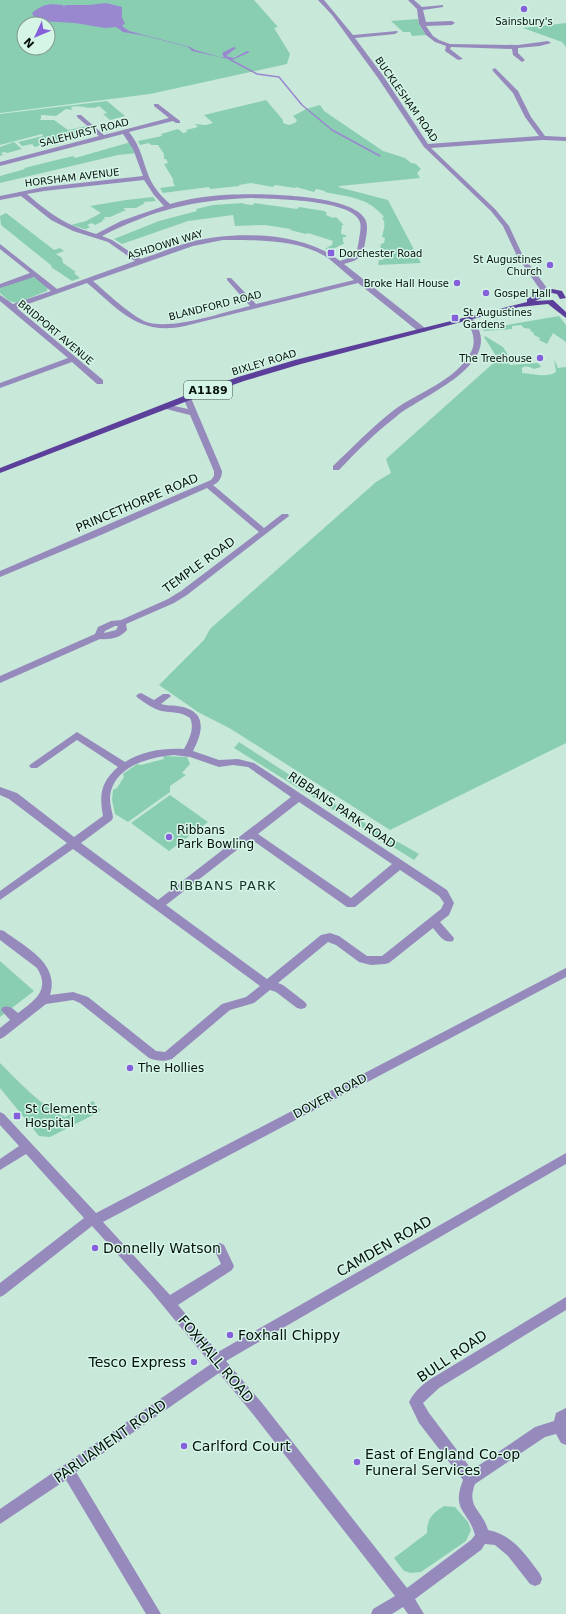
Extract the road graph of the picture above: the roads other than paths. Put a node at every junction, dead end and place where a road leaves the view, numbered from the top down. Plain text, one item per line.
1 (321, 0) edge
2 (411, 0) edge
3 (441, 6) dead end
4 (420, 9) junction
5 (452, 23) dead end
6 (422, 24) junction
7 (395, 32) dead end
8 (350, 37) junction
9 (548, 43) dead end
10 (449, 45) junction
11 (516, 48) junction
12 (460, 59) dead end
13 (522, 60) dead end
14 (495, 70) dead end
15 (156, 105) dead end
16 (79, 116) dead end
17 (125, 132) junction
18 (103, 137) junction
19 (543, 138) junction
20 (566, 139) edge
21 (426, 146) junction
22 (0, 164) edge
23 (146, 178) junction
24 (22, 193) junction
25 (0, 198) edge
26 (168, 206) junction
27 (98, 236) junction
28 (0, 246) edge
29 (140, 262) junction
30 (340, 264) junction
31 (34, 274) junction
32 (228, 279) dead end
33 (88, 280) junction
34 (361, 280) junction
35 (538, 282) junction
36 (0, 286) edge
37 (566, 288) edge
38 (56, 291) junction
39 (555, 291) junction
40 (542, 294) junction
41 (0, 297) edge
42 (565, 298) edge
43 (548, 302) junction
44 (519, 305) junction
45 (254, 306) junction
46 (12, 307) junction
47 (566, 316) edge
48 (469, 318) junction
49 (422, 330) junction
50 (73, 359) junction
51 (100, 382) dead end
52 (0, 386) edge
53 (187, 398) junction
54 (166, 406) junction
55 (193, 413) junction
56 (336, 468) dead end
57 (0, 471) edge
58 (208, 485) junction
59 (285, 516) dead end
60 (264, 532) junction
61 (0, 574) edge
62 (0, 680) edge
63 (142, 696) dead end
64 (166, 696) dead end
65 (155, 704) junction
66 (187, 753) junction
67 (34, 766) dead end
68 (124, 766) junction
69 (0, 790) edge
70 (298, 797) junction
71 (251, 834) junction
72 (73, 843) junction
73 (400, 864) junction
74 (0, 896) edge
75 (159, 905) junction
76 (433, 921) junction
77 (0, 934) edge
78 (449, 938) dead end
79 (566, 972) edge
80 (267, 985) junction
81 (43, 1000) junction
82 (301, 1005) dead end
83 (7, 1010) dead end
84 (18, 1020) junction
85 (0, 1034) edge
86 (0, 1116) edge
87 (27, 1147) junction
88 (566, 1158) edge
89 (0, 1165) edge
90 (94, 1219) junction
91 (220, 1249) dead end
92 (0, 1291) edge
93 (169, 1303) junction
94 (566, 1303) edge
95 (218, 1362) junction
96 (566, 1414) edge
97 (562, 1432) edge
98 (68, 1470) junction
99 (470, 1478) junction
100 (0, 1517) edge
101 (482, 1536) junction
102 (535, 1579) dead end
103 (405, 1598) junction
104 (154, 1614) edge
105 (378, 1614) edge
106 (417, 1614) edge

1 - 8 street, BUCKLESHAM ROAD
2 - 4 street
3 - 4 street
4 - 6 street
5 - 6 street
6 - 10 street
7 - 8 street
8 - 21 street, BUCKLESHAM ROAD
9 - 11 street
10 - 11 street
10 - 12 street
11 - 13 street
14 - 19 street
15 - 17 street, SALEHURST ROAD
16 - 18 street
17 - 18 street, SALEHURST ROAD
17 - 23 street
18 - 22 street, SALEHURST ROAD
19 - 20 street
19 - 21 street
21 - 35 street, BUCKLESHAM ROAD
23 - 24 street, HORSHAM AVENUE
23 - 26 street
24 - 25 street, HORSHAM AVENUE
24 - 27 street
26 - 27 street
26 - 30 street
27 - 29 street
28 - 31 street
29 - 30 street, ASHDOWN WAY
29 - 33 street, ASHDOWN WAY
30 - 34 street, ASHDOWN WAY
31 - 36 street
31 - 38 street
32 - 45 street
33 - 38 street, ASHDOWN WAY
33 - 45 street, BLANDFORD ROAD
34 - 45 street, BLANDFORD ROAD
34 - 49 street, ASHDOWN WAY
35 - 39 street, BUCKLESHAM ROAD
35 - 40 street, BUCKLESHAM ROAD
37 - 39 main road, BIXLEY ROAD
38 - 46 street, ASHDOWN WAY
39 - 40 main road, BIXLEY ROAD
39 - 42 main road
40 - 43 main road
40 - 44 main road, BIXLEY ROAD / A1189
41 - 46 street, BRIDPORT AVENUE
42 - 43 main road, BIXLEY ROAD
43 - 44 main road, BIXLEY ROAD / A1189
43 - 47 main road
44 - 48 main road, BIXLEY ROAD / A1189
46 - 50 street, BRIDPORT AVENUE
48 - 49 main road, BIXLEY ROAD / A1189
48 - 56 street
49 - 53 main road, BIXLEY ROAD / A1189
50 - 51 street, BRIDPORT AVENUE
50 - 52 street
53 - 54 main road, BIXLEY ROAD / A1189
53 - 55 street, PRINCETHORPE ROAD
54 - 55 street
54 - 57 main road, BIXLEY ROAD / A1189
55 - 58 street, PRINCETHORPE ROAD
58 - 60 street
58 - 61 street, PRINCETHORPE ROAD
59 - 60 street, TEMPLE ROAD
60 - 62 street, TEMPLE ROAD
63 - 65 street
64 - 65 street
65 - 66 street
66 - 68 street, RIBBANS PARK ROAD
66 - 70 street, RIBBANS PARK ROAD
67 - 68 street
68 - 72 street, RIBBANS PARK ROAD
69 - 72 street
70 - 71 street
70 - 73 street, RIBBANS PARK ROAD
71 - 73 street
71 - 75 street
72 - 74 street, RIBBANS PARK ROAD
72 - 75 street
73 - 76 street, RIBBANS PARK ROAD
75 - 80 street
76 - 78 street
76 - 80 street, RIBBANS PARK ROAD
77 - 81 street
79 - 90 street, DOVER ROAD
80 - 81 street, RIBBANS PARK ROAD
80 - 82 street
81 - 84 street
83 - 84 street
84 - 85 street
86 - 87 street, FOXHALL ROAD
87 - 89 street
87 - 90 street, FOXHALL ROAD
88 - 95 street, CAMDEN ROAD
90 - 92 street, DOVER ROAD
90 - 93 street, FOXHALL ROAD
91 - 93 street
93 - 95 street, FOXHALL ROAD
94 - 99 street, BULL ROAD
95 - 98 street, PARLIAMENT ROAD
95 - 103 street, FOXHALL ROAD
96 - 97 street
97 - 99 street
98 - 100 street, PARLIAMENT ROAD
98 - 104 street
99 - 101 street
101 - 102 street
101 - 103 street
103 - 105 street
103 - 106 street, FOXHALL ROAD

